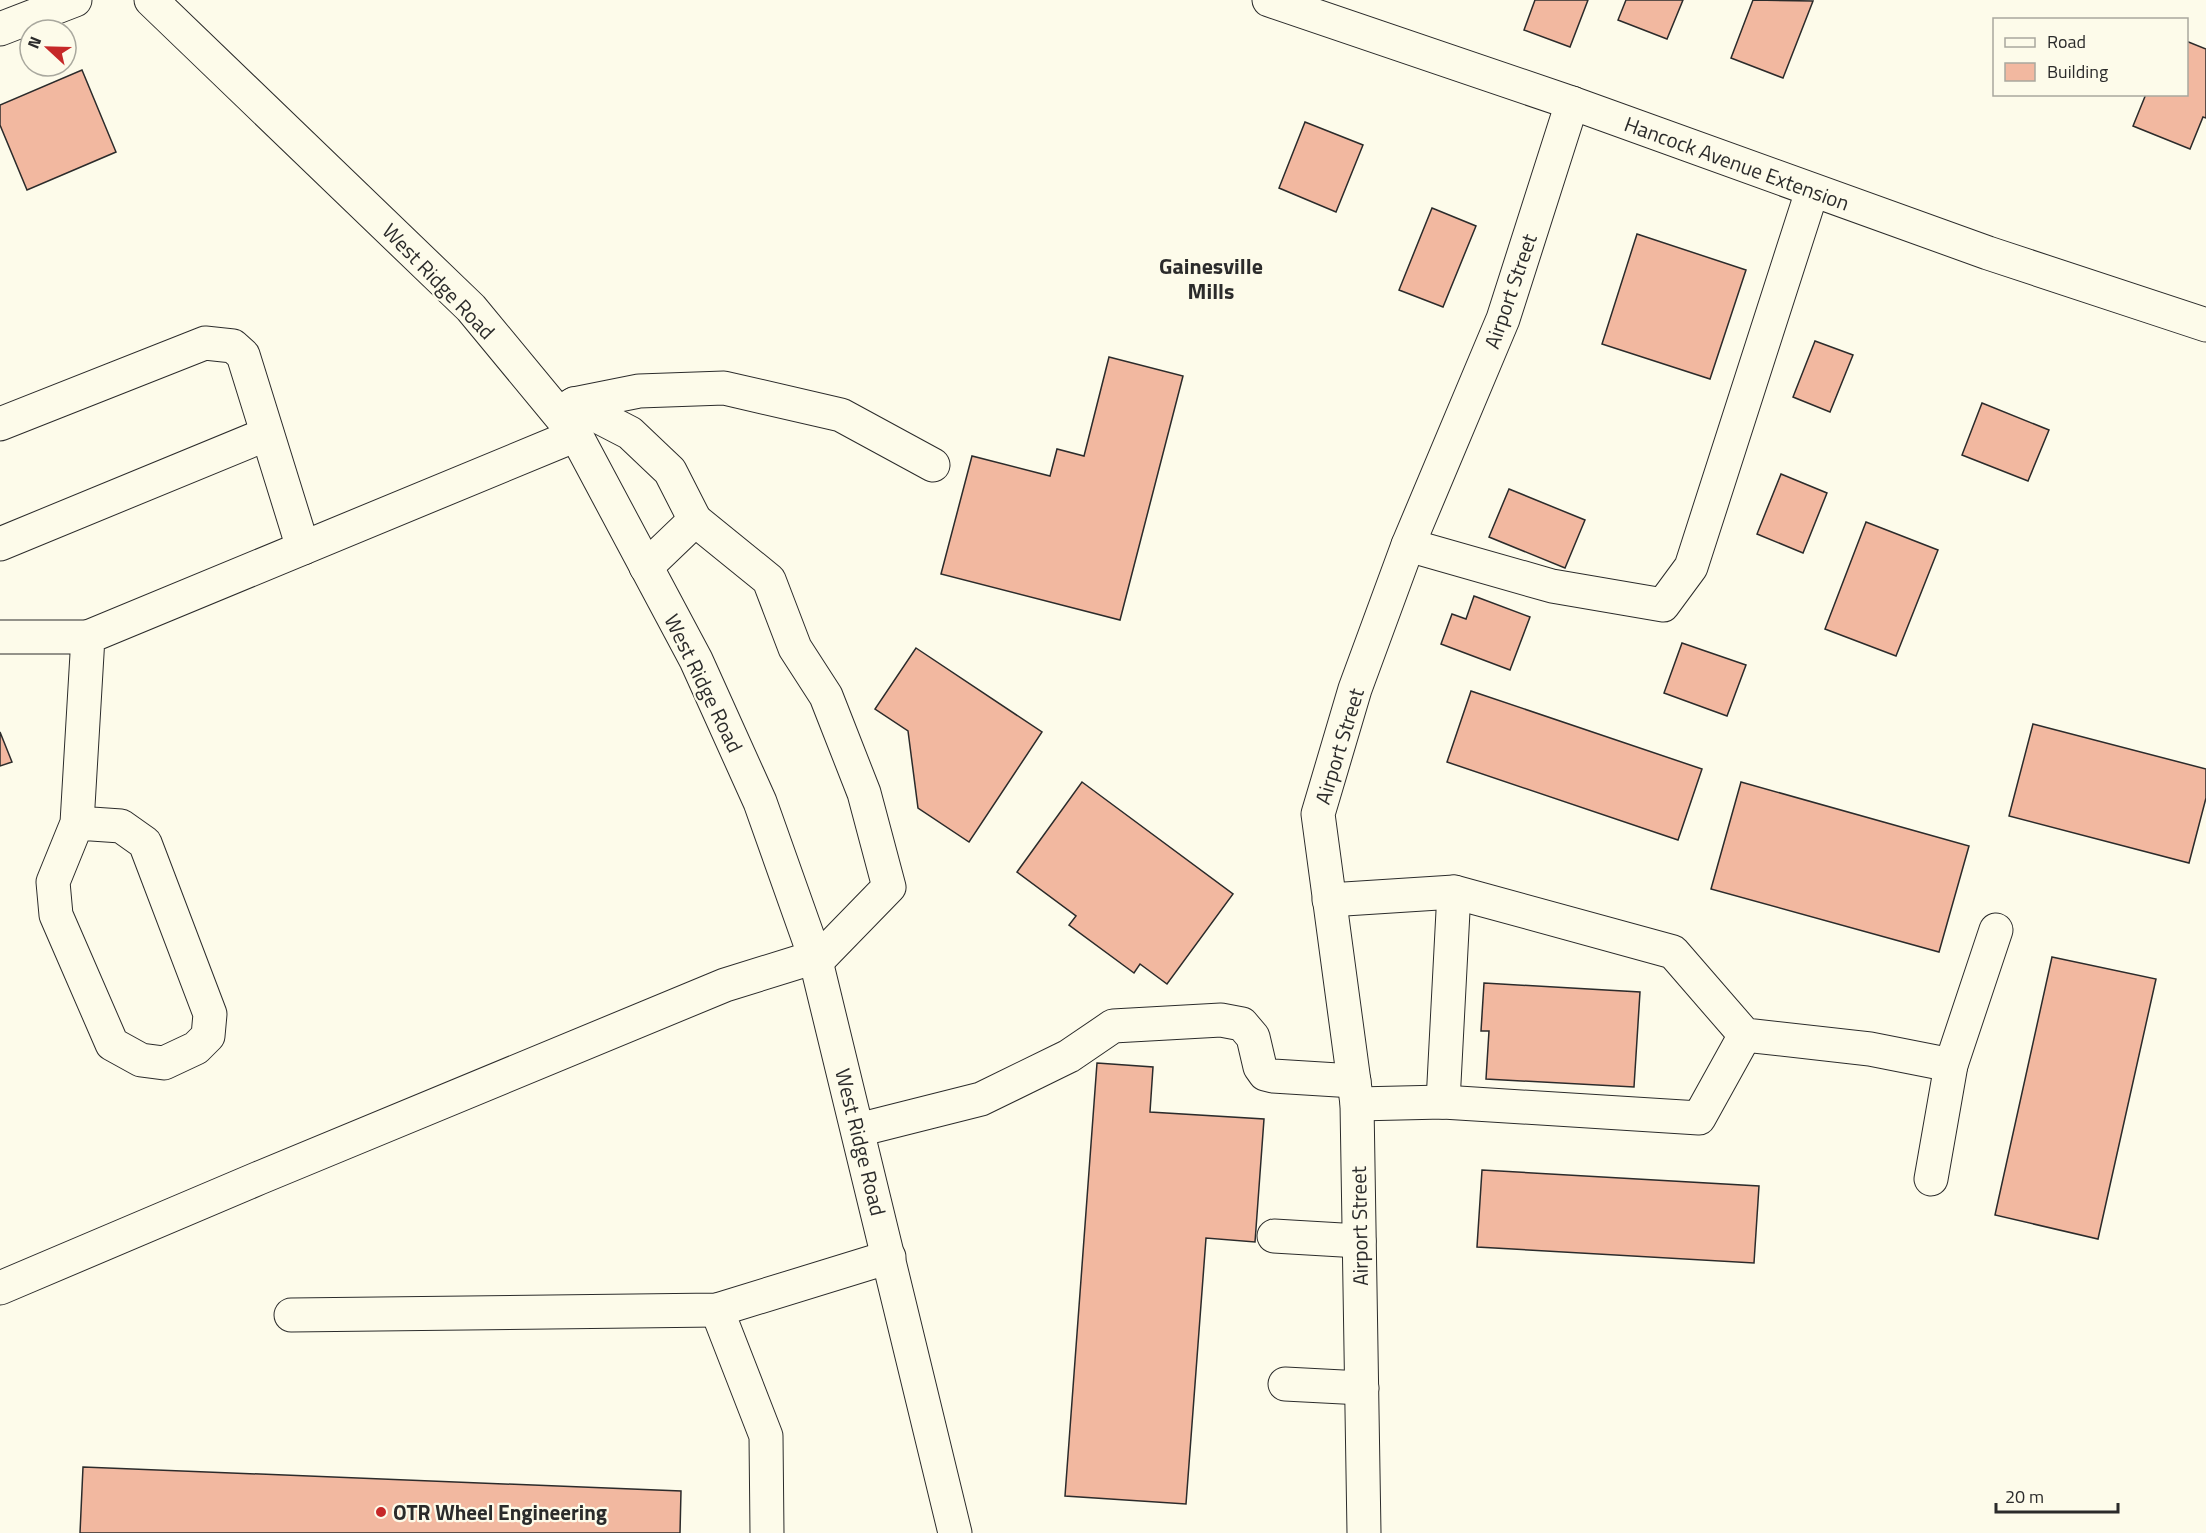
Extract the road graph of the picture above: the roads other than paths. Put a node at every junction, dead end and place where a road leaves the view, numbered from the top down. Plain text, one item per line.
1 (75, 0) edge
2 (151, 0) edge
3 (1269, 0) edge
4 (0, 29) edge
5 (1572, 103) junction
6 (1812, 191) junction
7 (2206, 326) edge
8 (569, 417) junction
9 (0, 424) edge
10 (267, 434) junction
11 (933, 465) dead end
12 (695, 520) junction
13 (0, 544) edge
14 (1408, 545) junction
15 (303, 548) junction
16 (646, 567) junction
17 (0, 637) edge
18 (88, 637) junction
19 (77, 823) junction
20 (1454, 892) junction
21 (1329, 900) junction
22 (1996, 930) dead end
23 (816, 959) junction
24 (1745, 1035) junction
25 (1951, 1065) junction
26 (1355, 1093) junction
27 (1443, 1102) junction
28 (858, 1130) junction
29 (1931, 1179) dead end
30 (1274, 1236) dead end
31 (1359, 1241) junction
32 (889, 1257) junction
33 (0, 1288) edge
34 (717, 1310) junction
35 (291, 1315) dead end
36 (1285, 1384) dead end
37 (1362, 1388) junction
38 (767, 1533) edge
39 (955, 1533) edge
40 (1364, 1533) edge

1 - 4 street
2 - 8 street, West Ridge Road
3 - 5 street, Hancock Avenue Extension
5 - 6 street, Hancock Avenue Extension
5 - 14 street, Airport Street
6 - 7 street, Hancock Avenue Extension
6 - 14 street
8 - 11 street
8 - 12 street
8 - 15 street
8 - 16 street, West Ridge Road
9 - 10 street
10 - 13 street
10 - 15 street
12 - 16 street
12 - 23 street
14 - 21 street, Airport Street
15 - 18 street
16 - 23 street, West Ridge Road
17 - 18 street
18 - 19 street
19 - 19 street
20 - 21 street
20 - 24 street
20 - 27 street
21 - 26 street, Airport Street
22 - 25 street
23 - 28 street, West Ridge Road
23 - 33 street
24 - 25 street
24 - 27 street
25 - 29 street
26 - 27 street
26 - 28 street
26 - 31 street, Airport Street
28 - 32 street, West Ridge Road
30 - 31 street
31 - 37 street, Airport Street
32 - 34 street
32 - 39 street, West Ridge Road
34 - 35 street
34 - 38 street
36 - 37 street
37 - 40 street, Airport Street

